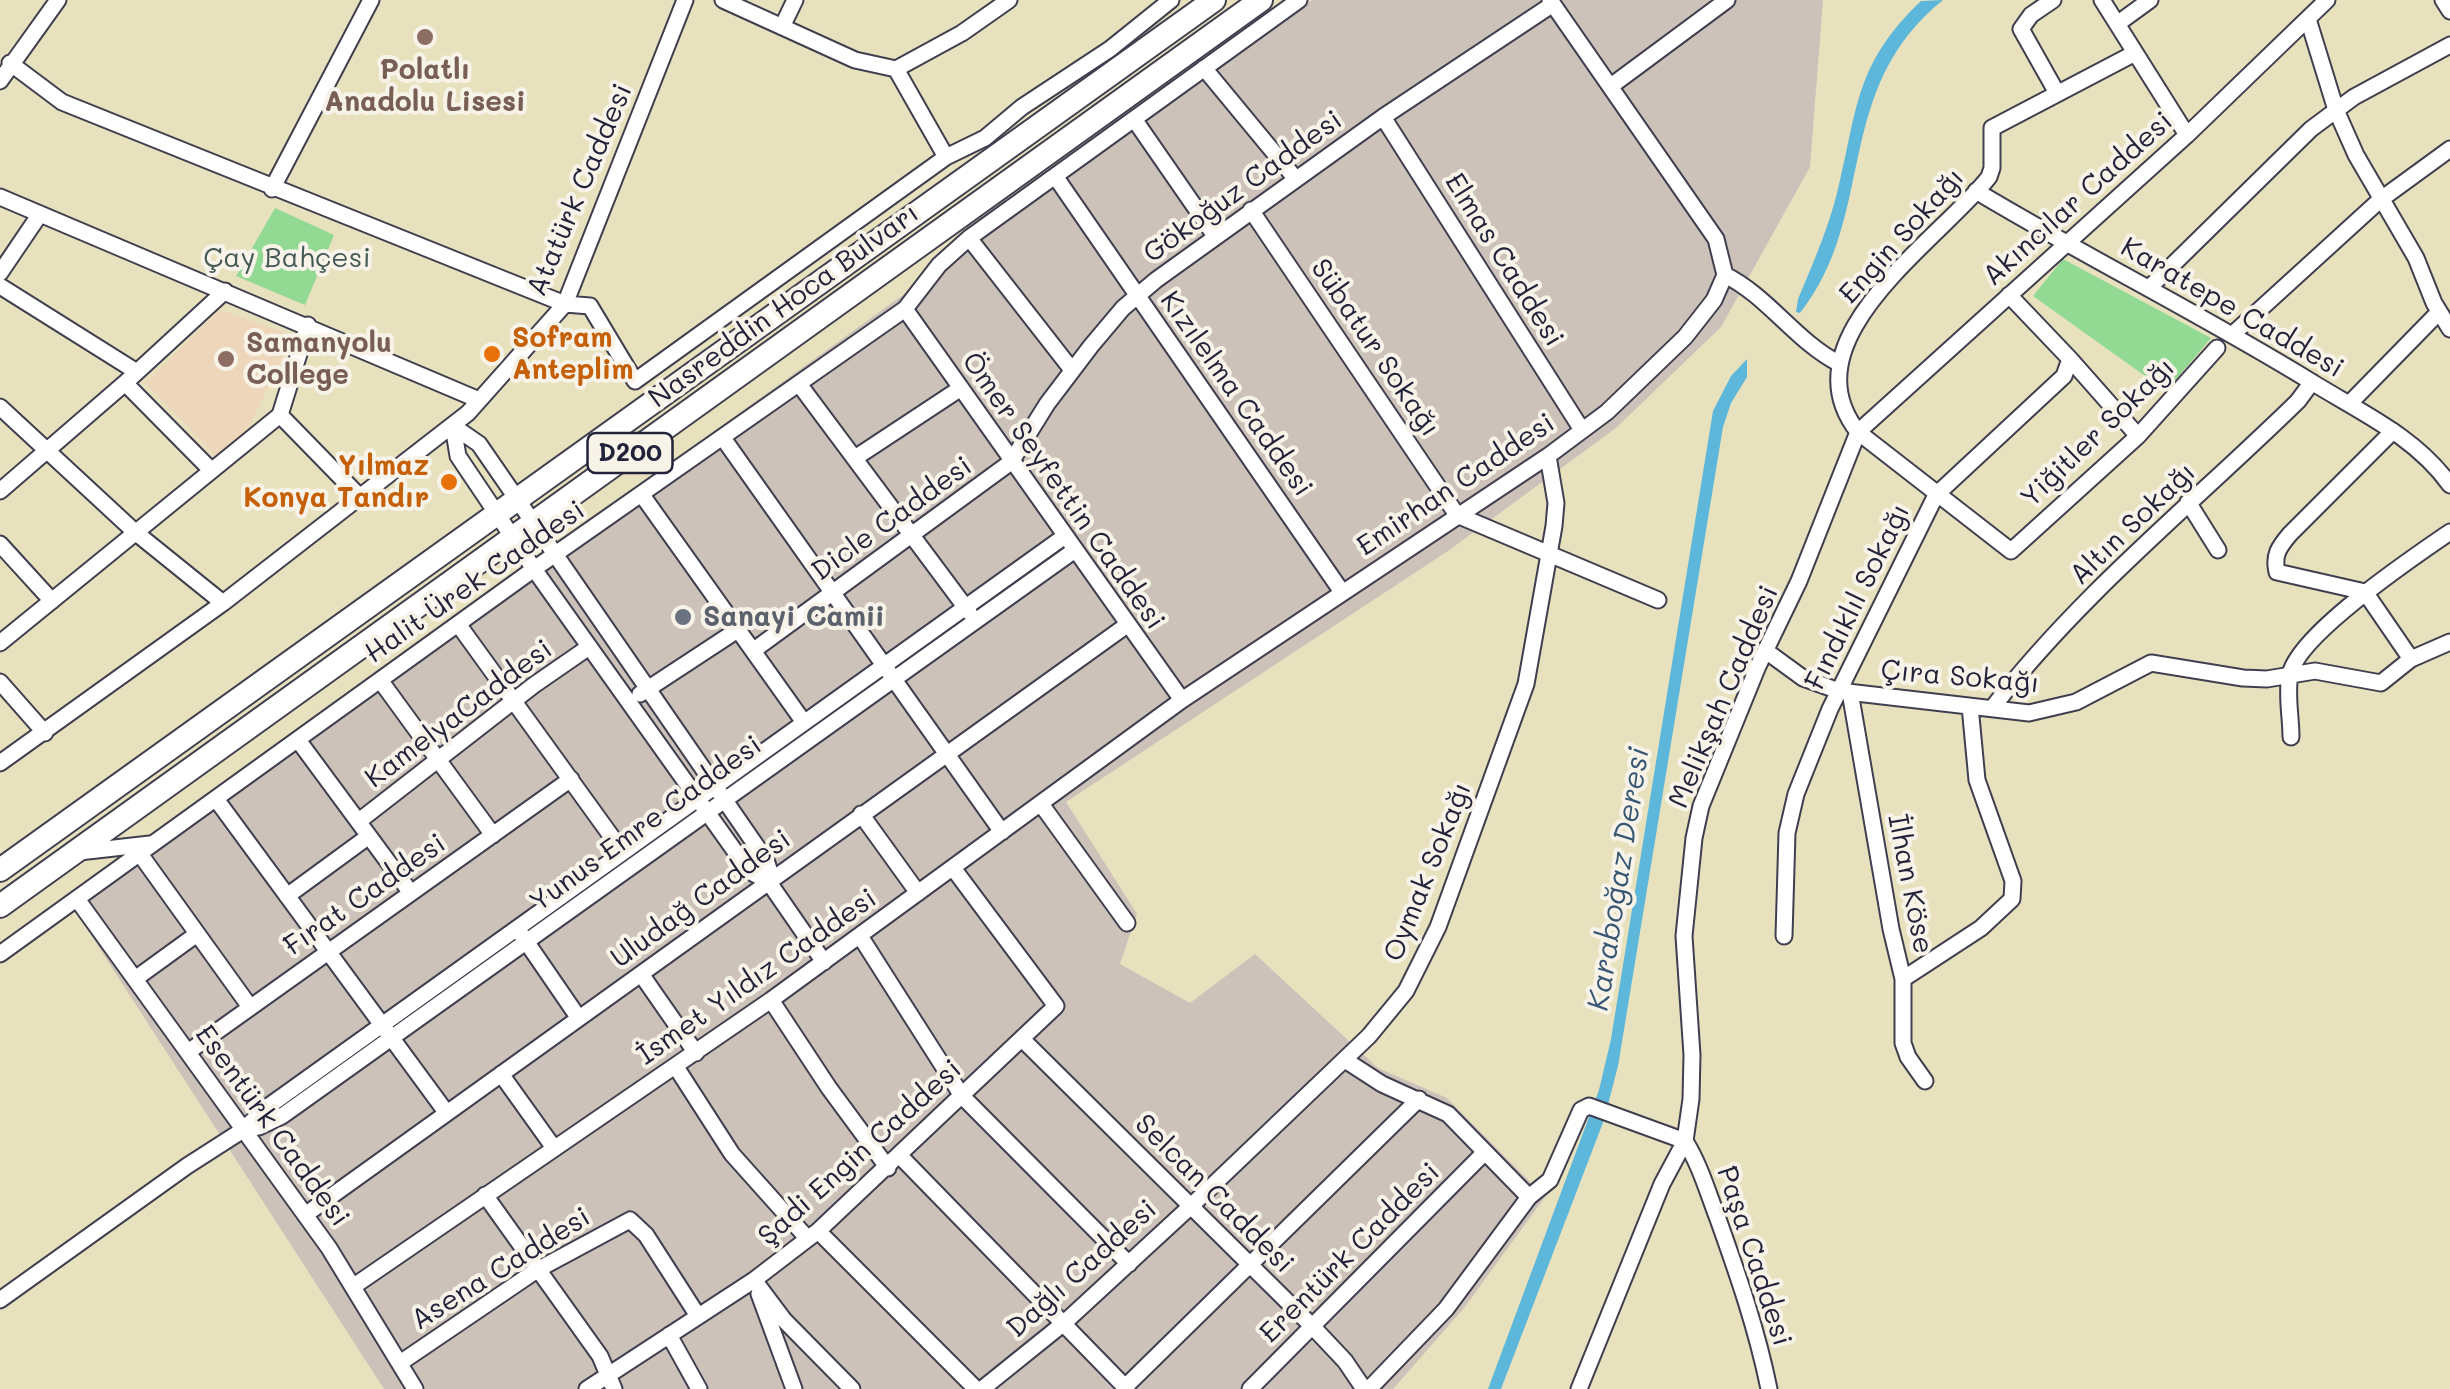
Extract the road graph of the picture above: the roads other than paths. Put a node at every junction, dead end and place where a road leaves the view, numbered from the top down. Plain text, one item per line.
1 (58, 0) edge
2 (371, 0) edge
3 (685, 0) edge
4 (723, 0) edge
5 (795, 0) edge
6 (1171, 0) edge
7 (1214, 0) edge
8 (1260, 0) edge
9 (1299, 0) edge
10 (1726, 0) edge
11 (2052, 0) edge
12 (2102, 0) edge
13 (2150, 0) edge
14 (2327, 0) edge
15 (2443, 0) edge
16 (1551, 2) edge
17 (999, 3) edge
18 (2450, 10) edge
19 (2308, 19) junction
20 (2117, 24) junction
21 (782, 26) junction
22 (2450, 45) edge
23 (2135, 53) junction
24 (10, 63) junction
25 (1204, 68) junction
26 (896, 69) junction
27 (0, 81) edge
28 (1611, 86) junction
29 (2057, 93) junction
30 (2336, 110) junction
31 (1383, 117) junction
32 (1134, 119) junction
33 (2187, 134) junction
34 (2450, 150) edge
35 (946, 157) junction
36 (1055, 176) junction
37 (1295, 178) junction
38 (272, 189) junction
39 (1976, 191) junction
40 (0, 198) edge
41 (2380, 200) junction
42 (1251, 210) junction
43 (40, 214) junction
44 (1215, 236) junction
45 (970, 238) junction
46 (2065, 244) junction
47 (0, 273) edge
48 (1725, 276) junction
49 (0, 286) edge
50 (2150, 288) junction
51 (225, 291) junction
52 (2008, 294) junction
53 (1137, 295) junction
54 (565, 304) junction
55 (905, 310) junction
56 (2438, 313) junction
57 (308, 325) junction
58 (2450, 329) edge
59 (2234, 333) junction
60 (2218, 348) dead end
61 (2070, 358) junction
62 (1840, 364) junction
63 (1072, 370) junction
64 (131, 378) junction
65 (2312, 382) junction
66 (799, 384) junction
67 (960, 388) junction
68 (479, 400) junction
69 (2350, 404) junction
70 (0, 407) edge
71 (280, 415) junction
72 (453, 426) junction
73 (1582, 430) junction
74 (2393, 430) junction
75 (1858, 432) junction
76 (2138, 436) junction
77 (723, 438) junction
78 (49, 452) junction
79 (1548, 456) junction
80 (854, 458) junction
81 (1012, 462) junction
82 (211, 470) junction
83 (2450, 485) edge
84 (0, 491) edge
85 (358, 495) junction
86 (642, 495) junction
87 (1936, 495) junction
88 (517, 500) junction
89 (2188, 502) junction
90 (497, 514) junction
91 (1456, 515) junction
92 (533, 523) junction
93 (135, 532) junction
94 (2450, 532) edge
95 (912, 536) junction
96 (1065, 536) junction
97 (512, 537) junction
98 (0, 544) edge
99 (1075, 550) junction
100 (2218, 550) dead end
101 (555, 555) junction
102 (1549, 556) junction
103 (534, 570) junction
104 (1342, 592) junction
105 (2364, 592) junction
106 (833, 594) junction
107 (1658, 600) dead end
108 (52, 601) junction
109 (224, 603) junction
110 (970, 613) junction
111 (458, 624) junction
112 (1128, 626) junction
113 (739, 629) junction
114 (2450, 642) edge
115 (0, 643) edge
116 (589, 647) junction
117 (754, 650) junction
118 (1766, 651) junction
119 (2411, 659) junction
120 (888, 671) junction
121 (2290, 674) junction
122 (380, 680) junction
123 (0, 682) edge
124 (648, 690) junction
125 (1844, 692) junction
126 (1182, 700) junction
127 (629, 702) junction
128 (515, 703) junction
129 (1970, 706) junction
130 (1993, 706) junction
131 (803, 721) junction
132 (44, 733) junction
133 (2291, 737) dead end
134 (298, 740) junction
135 (947, 753) junction
136 (439, 760) junction
137 (0, 763) edge
138 (571, 779) junction
139 (714, 785) junction
140 (696, 797) junction
141 (216, 799) junction
142 (724, 799) junction
143 (1041, 804) junction
144 (707, 811) junction
145 (861, 814) junction
146 (358, 821) junction
147 (1002, 832) junction
148 (493, 835) junction
149 (370, 836) junction
150 (154, 843) junction
151 (622, 851) junction
152 (75, 852) junction
153 (140, 854) junction
154 (953, 868) junction
155 (0, 870) edge
156 (768, 881) junction
157 (411, 892) junction
158 (918, 894) junction
159 (287, 896) junction
160 (77, 899) junction
161 (0, 906) edge
162 (1127, 923) dead end
163 (198, 934) junction
164 (521, 934) junction
165 (860, 936) junction
166 (1784, 936) dead end
167 (329, 952) junction
168 (0, 954) edge
169 (824, 962) junction
170 (640, 974) junction
171 (135, 979) junction
172 (1903, 979) junction
173 (771, 1000) junction
174 (250, 1007) junction
175 (578, 1017) junction
176 (387, 1030) junction
177 (1022, 1039) junction
178 (188, 1052) junction
179 (696, 1053) junction
180 (1344, 1060) junction
181 (676, 1066) junction
182 (500, 1074) junction
183 (1924, 1081) dead end
184 (962, 1096) junction
185 (1419, 1098) junction
186 (446, 1112) junction
187 (243, 1130) junction
188 (1685, 1141) junction
189 (554, 1148) junction
190 (1485, 1152) junction
191 (894, 1162) junction
192 (485, 1195) junction
193 (1529, 1197) junction
194 (1191, 1206) junction
195 (306, 1215) junction
196 (813, 1235) junction
197 (1129, 1264) junction
198 (1249, 1265) junction
199 (537, 1270) junction
200 (754, 1280) junction
201 (354, 1286) junction
202 (0, 1300) edge
203 (698, 1316) junction
204 (1064, 1324) junction
205 (1312, 1326) junction
206 (669, 1334) junction
207 (400, 1363) junction
208 (611, 1381) edge
209 (1126, 1388) edge
210 (415, 1389) edge
211 (587, 1389) edge
212 (698, 1389) edge
213 (794, 1389) edge
214 (852, 1389) edge
215 (979, 1389) edge
216 (1250, 1389) edge
217 (1366, 1389) edge
218 (1580, 1389) edge
219 (1769, 1389) edge

1 - 24 street
2 - 38 street
3 - 54 street, Atatürk Caddesi
4 - 21 street
5 - 21 street
6 - 35 street
7 - 88 highway, Nasreddin Hoca Bulvarı / D200
8 - 92 highway, Nasreddin Hoca Bulvarı / D200
9 - 25 street, Halit Ürek Caddesi
10 - 28 street
11 - 29 street
12 - 20 street
13 - 20 street
14 - 19 street, Akıncılar Caddesi
15 - 18 street
16 - 28 street
16 - 31 street, Gökoğuz Caddesi
17 - 26 street
19 - 30 street
19 - 33 street, Akıncılar Caddesi
20 - 23 street
21 - 26 street
22 - 30 street
23 - 29 street
23 - 33 street
24 - 27 street
24 - 38 street
25 - 32 street, Halit Ürek Caddesi
25 - 37 street
26 - 35 street
28 - 48 street
29 - 39 street, Engin Sokağı
30 - 41 street
30 - 50 street
31 - 37 street, Gökoğuz Caddesi
31 - 73 street, Elmas Caddesi
32 - 36 street, Halit Ürek Caddesi
32 - 44 street
33 - 46 street, Akıncılar Caddesi
34 - 41 street
35 - 54 street
36 - 45 street, Halit Ürek Caddesi
36 - 53 street, Kızılelma Caddesi
37 - 42 street, Gökoğuz Caddesi
38 - 54 street
39 - 46 street, Karatepe Caddesi
39 - 62 street, Engin Sokağı
40 - 43 street
41 - 56 street
41 - 59 street
42 - 44 street, Gökoğuz Caddesi
42 - 91 street, Sübatur Sokağı
43 - 47 street
43 - 51 street
44 - 53 street, Gökoğuz Caddesi
45 - 55 street, Halit Ürek Caddesi
45 - 63 street
46 - 50 street, Karatepe Caddesi
46 - 52 street, Akıncılar Caddesi
48 - 62 street
48 - 73 street, Emirhan Caddesi
49 - 64 street
50 - 59 street, Karatepe Caddesi
51 - 57 street
51 - 64 street
52 - 61 street
52 - 75 street, Akıncılar Caddesi
53 - 63 street, Gökoğuz Caddesi
53 - 104 street, Kızılelma Caddesi
54 - 68 street, Atatürk Caddesi
55 - 66 street, Halit Ürek Caddesi
55 - 67 street, Ömer Seyfettin Caddesi
56 - 58 street
56 - 69 street
57 - 68 street
57 - 71 street
59 - 65 street, Karatepe Caddesi
60 - 76 street, Yiğitler Sokağı
61 - 76 street
61 - 87 street, Fındıklıl Sokağı
62 - 75 street
63 - 81 street, Gökoğuz Caddesi
64 - 78 street
64 - 82 street
65 - 69 street, Karatepe Caddesi
65 - 89 street, Altın Sokağı
66 - 77 street, Halit Ürek Caddesi
66 - 80 street
67 - 80 street
67 - 81 street, Ömer Seyfettin Caddesi
68 - 72 street, Atatürk Caddesi
69 - 74 street, Karatepe Caddesi
70 - 78 street
71 - 82 street
71 - 85 street
72 - 85 street, Atatürk Caddesi
72 - 88 street
72 - 90 street
73 - 79 street, Emirhan Caddesi
74 - 83 street, Karatepe Caddesi
74 - 105 street
75 - 87 street
75 - 118 street, Melikşah Caddesi
76 - 87 street, Yiğitler Sokağı
77 - 86 street, Halit Ürek Caddesi
77 - 106 street
78 - 84 street
78 - 93 street
79 - 91 street, Emirhan Caddesi
79 - 102 street, Oymak Sokağı
80 - 95 street
81 - 95 street, Dicle Caddesi
81 - 96 street, Ömer Seyfettin Caddesi
82 - 93 street
85 - 109 street, Atatürk Caddesi
86 - 101 street, Halit Ürek Caddesi
86 - 113 street
87 - 125 street, Fındıklıl Sokağı
88 - 90 highway, Nasreddin Hoca Bulvarı / D200
88 - 92 street
89 - 100 street
89 - 130 street, Altın Sokağı
90 - 97 street
90 - 155 highway, Nasreddin Hoca Bulvarı / D200
91 - 102 street
91 - 104 street, Emirhan Caddesi
92 - 97 highway, Nasreddin Hoca Bulvarı / D200
92 - 101 street
93 - 108 street
93 - 109 street
94 - 105 street
95 - 106 street, Dicle Caddesi
95 - 110 street
96 - 99 street, Ömer Seyfettin Caddesi
96 - 110 street, Yunus Emre Caddesi
97 - 103 street
97 - 152 highway, Nasreddin Hoca Bulvarı / D200
98 - 108 street
99 - 110 street, Yunus Emre Caddesi
99 - 112 street, Ömer Seyfettin Caddesi
101 - 103 street, Halit Ürek Caddesi
101 - 124 street
102 - 107 street
102 - 180 street, Oymak Sokağı
103 - 111 street, Halit Ürek Caddesi
103 - 116 street
104 - 126 street, Emirhan Caddesi
105 - 119 street
105 - 121 street
106 - 117 street, Dicle Caddesi
106 - 120 street
108 - 115 street
109 - 132 street, Atatürk Caddesi
110 - 120 street, Yunus Emre Caddesi
111 - 122 street, Halit Ürek Caddesi
111 - 128 street
112 - 126 street, Ömer Seyfettin Caddesi
112 - 135 street, Uludağ Caddesi
113 - 117 street
113 - 124 street
114 - 119 street
116 - 127 street
116 - 128 street, KamelyaCaddesi
117 - 131 street
118 - 125 street, Çıra Sokağı
118 - 188 street, Melikşah Caddesi
119 - 121 street
120 - 131 street, Yunus Emre Caddesi
120 - 135 street
120 - 142 street, Yunus Emre Caddesi
121 - 130 street, Çıra Sokağı
121 - 133 street
122 - 134 street, Halit Ürek Caddesi
122 - 136 street
123 - 132 street
124 - 127 street
124 - 139 street
125 - 129 street, Çıra Sokağı
125 - 166 street, Fındıklıl Sokağı
125 - 172 street, İlhan Köse
126 - 143 street, İsmet Yıldız Caddesi
127 - 140 street
128 - 136 street, KamelyaCaddesi
128 - 138 street
129 - 130 street, Çıra Sokağı
129 - 172 street
131 - 139 street, Yunus Emre Caddesi
132 - 137 street, Atatürk Caddesi
134 - 141 street, Halit Ürek Caddesi
134 - 146 street
135 - 145 street, Uludağ Caddesi
135 - 147 street
136 - 146 street, KamelyaCaddesi
136 - 148 street
138 - 148 street, Fırat Caddesi
138 - 151 street
139 - 140 street, Yunus Emre Caddesi
139 - 142 street
140 - 144 street
140 - 151 street, Yunus Emre Caddesi
141 - 150 street, Halit Ürek Caddesi
141 - 159 street
142 - 144 street, Yunus Emre Caddesi
142 - 156 street
143 - 147 street, İsmet Yıldız Caddesi
143 - 162 street
144 - 156 street
144 - 164 street, Yunus Emre Caddesi
145 - 156 street, Uludağ Caddesi
145 - 158 street
146 - 149 street
147 - 154 street, İsmet Yıldız Caddesi
148 - 157 street, Fırat Caddesi
149 - 157 street
149 - 159 street
150 - 152 street
150 - 153 street, Halit Ürek Caddesi
151 - 164 street, Yunus Emre Caddesi
152 - 161 highway, Nasreddin Hoca Bulvarı / D200
153 - 160 street, Halit Ürek Caddesi
153 - 163 street
154 - 158 street, İsmet Yıldız Caddesi
154 - 177 street, Şadi Engin Caddesi
156 - 169 street
156 - 170 street, Uludağ Caddesi
157 - 167 street, Fırat Caddesi
158 - 165 street, İsmet Yıldız Caddesi
159 - 167 street
160 - 168 street, Halit Ürek Caddesi
160 - 171 street, Esentürk Caddesi
163 - 171 street
163 - 174 street
164 - 175 street
164 - 176 street, Yunus Emre Caddesi
165 - 169 street, İsmet Yıldız Caddesi
165 - 184 street
167 - 174 street, Fırat Caddesi
167 - 176 street
169 - 173 street, İsmet Yıldız Caddesi
170 - 175 street, Uludağ Caddesi
170 - 179 street
171 - 178 street, Esentürk Caddesi
172 - 183 street, İlhan Köse
173 - 179 street, İsmet Yıldız Caddesi
173 - 191 street
174 - 178 street, Fırat Caddesi
175 - 182 street, Uludağ Caddesi
176 - 186 street
176 - 187 street, Yunus Emre Caddesi
177 - 184 street, Şadi Engin Caddesi
177 - 194 street, Selcan Caddesi
178 - 187 street, Esentürk Caddesi
179 - 181 street, İsmet Yıldız Caddesi
180 - 185 street
180 - 194 street, Dağlı Caddesi
181 - 189 street, İsmet Yıldız Caddesi
181 - 196 street
182 - 186 street, Uludağ Caddesi
182 - 189 street
184 - 191 street, Şadi Engin Caddesi
184 - 197 street
185 - 190 street
185 - 198 street
186 - 195 street, Uludağ Caddesi
187 - 195 street, Esentürk Caddesi
187 - 202 street, Yunus Emre Caddesi
188 - 193 street
188 - 218 street, Melikşah Caddesi
188 - 219 street, Paşa Caddesi
189 - 192 street, İsmet Yıldız Caddesi
190 - 193 street
190 - 205 street, Erentürk Caddesi
191 - 196 street, Şadi Engin Caddesi
191 - 204 street
192 - 199 street
192 - 201 street, İsmet Yıldız Caddesi
193 - 217 street
194 - 197 street, Dağlı Caddesi
194 - 198 street, Selcan Caddesi
195 - 201 street, Esentürk Caddesi
196 - 200 street, Şadi Engin Caddesi
196 - 215 street
197 - 204 street, Dağlı Caddesi
198 - 205 street, Selcan Caddesi
198 - 209 street
199 - 203 street, Asena Caddesi
199 - 207 street, Asena Caddesi
199 - 208 street
200 - 203 street, Şadi Engin Caddesi
200 - 213 street
200 - 214 street
201 - 207 street, Esentürk Caddesi
203 - 206 street, Şadi Engin Caddesi
204 - 209 street
204 - 215 street, Dağlı Caddesi
205 - 216 street, Erentürk Caddesi
205 - 217 street, Selcan Caddesi
206 - 208 street, Şadi Engin Caddesi
206 - 212 street
207 - 210 street, Esentürk Caddesi
208 - 211 street, Şadi Engin Caddesi

